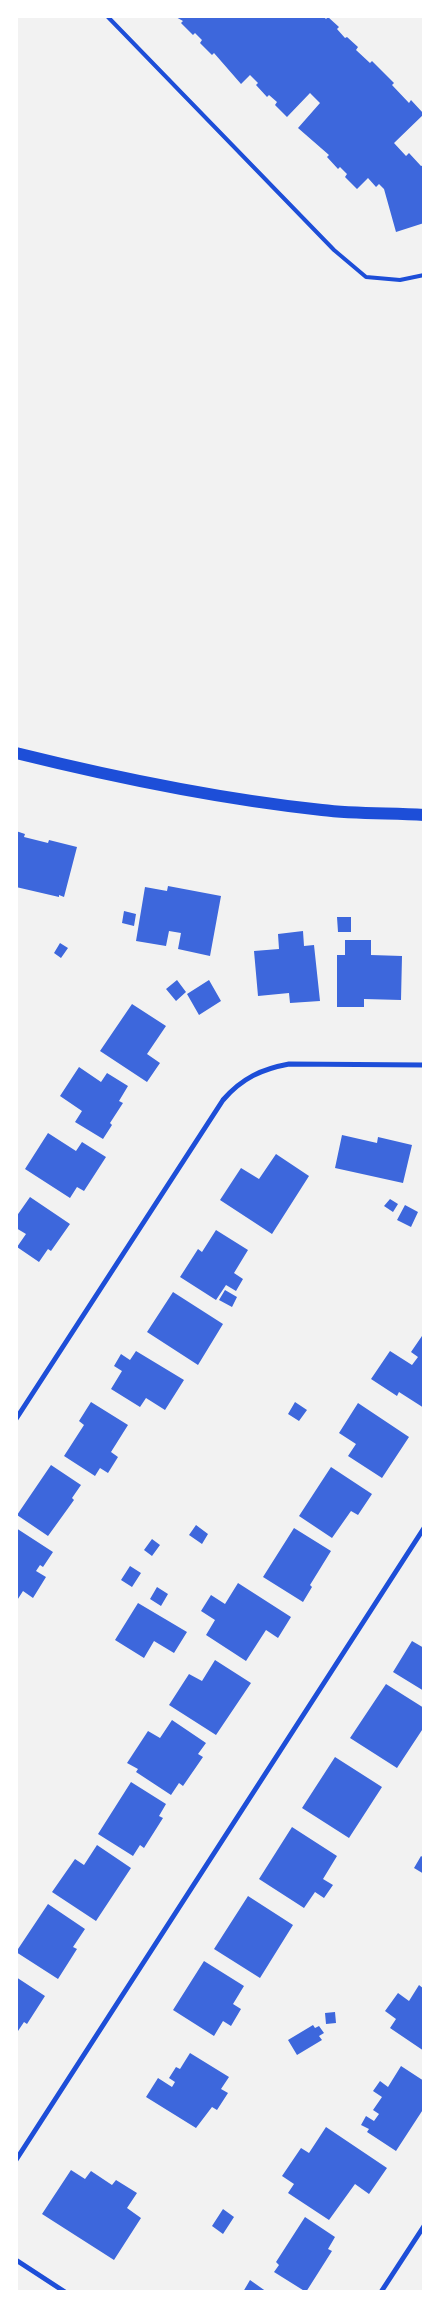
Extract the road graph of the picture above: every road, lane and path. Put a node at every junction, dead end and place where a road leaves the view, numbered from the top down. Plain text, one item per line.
1 (107, 16) edge
2 (424, 275) edge
3 (16, 753) edge
4 (424, 815) edge
5 (424, 1066) edge
6 (16, 1419) edge
7 (424, 1528) edge
8 (16, 2160) edge
9 (424, 2226) edge
10 (16, 2260) edge
11 (64, 2292) edge
12 (381, 2292) edge

1 - 2 lane
3 - 4 main road
5 - 6 street
7 - 8 street
9 - 12 street
10 - 11 street

